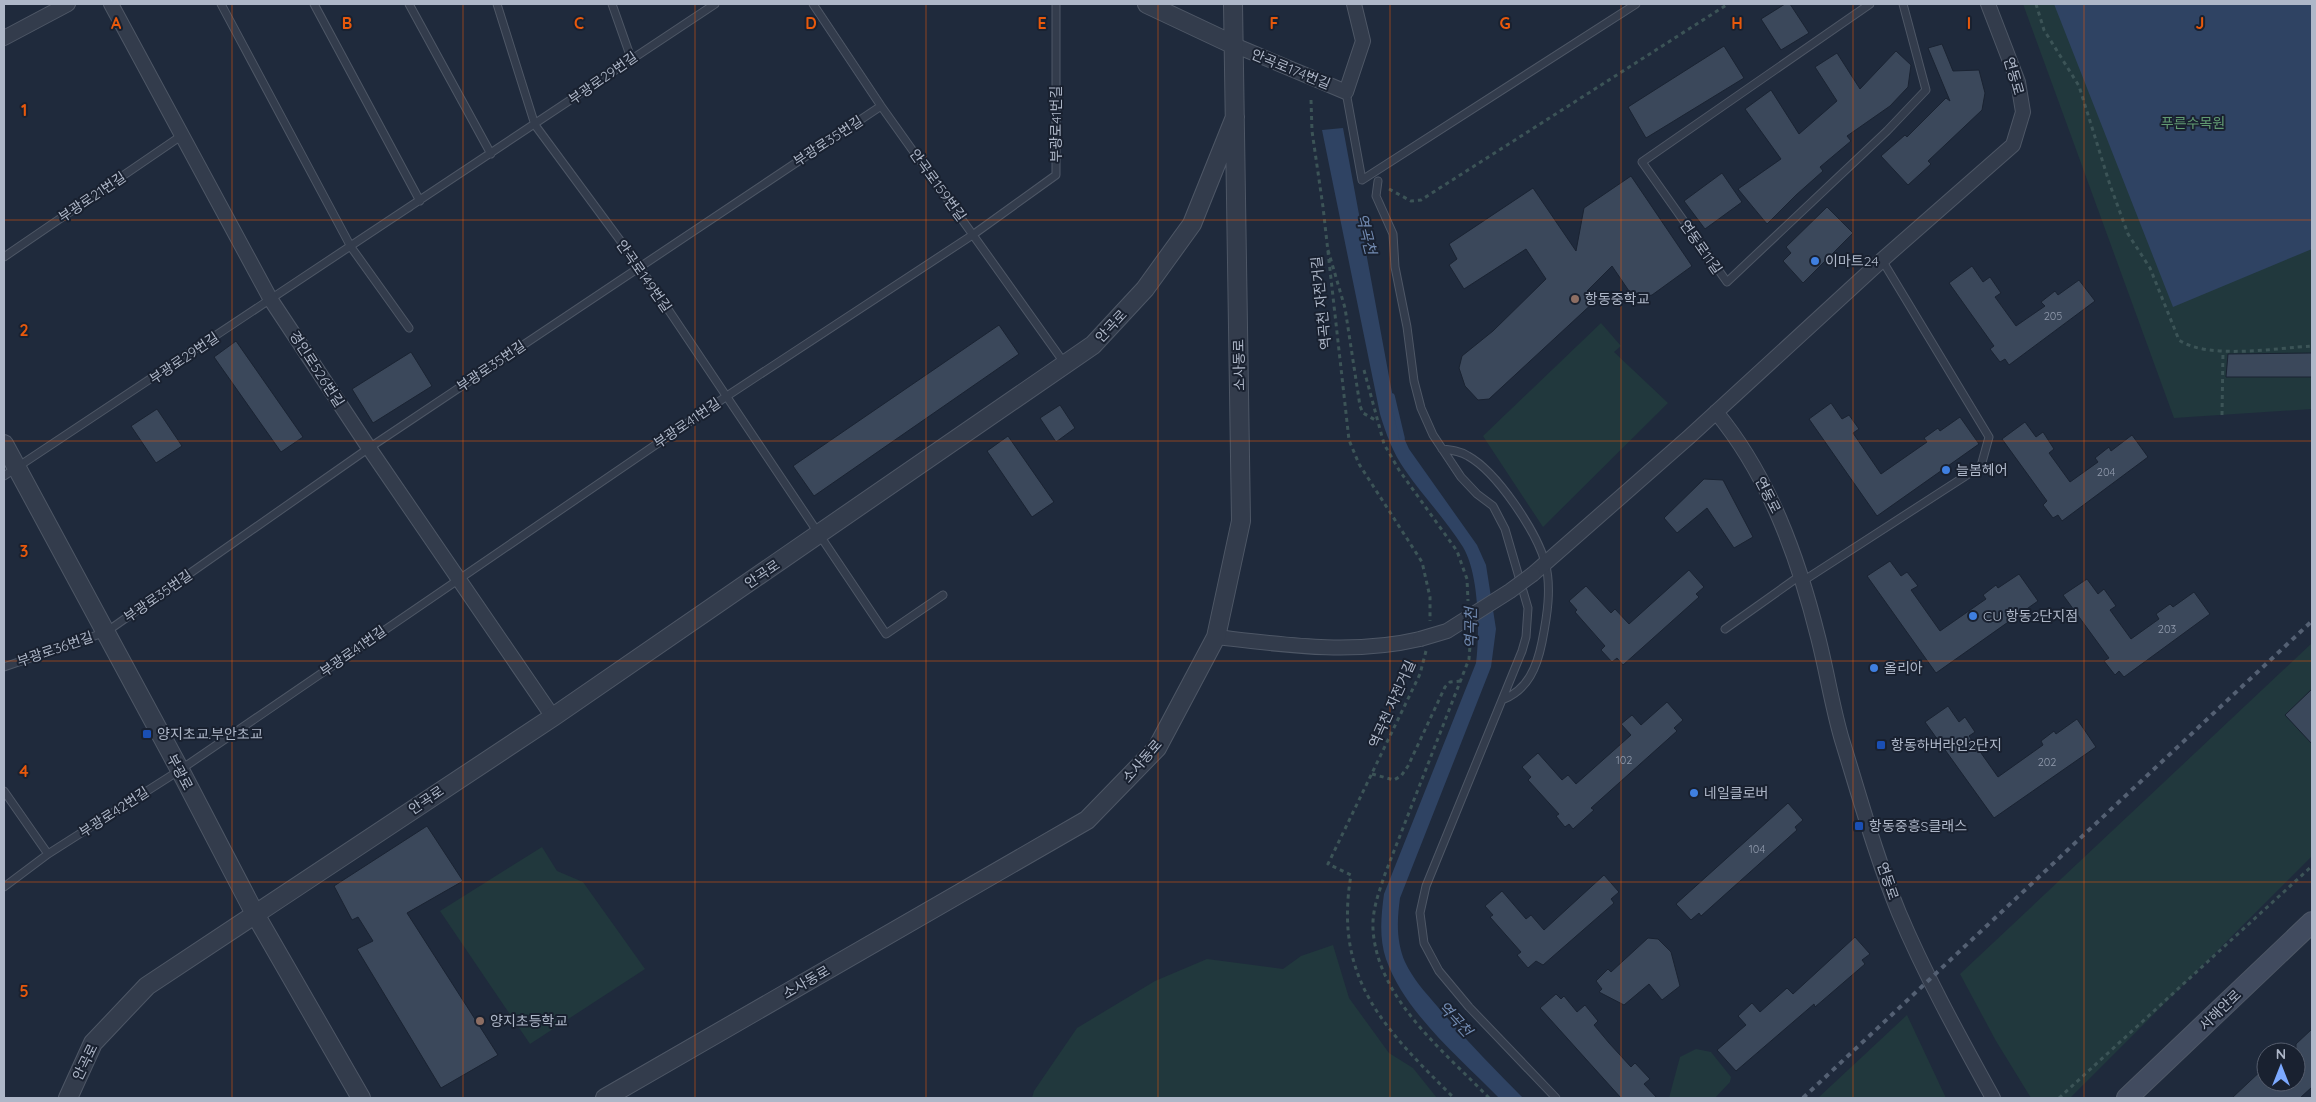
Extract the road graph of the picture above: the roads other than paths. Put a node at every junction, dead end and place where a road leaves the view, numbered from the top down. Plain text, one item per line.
1 (68, 4) edge
2 (111, 4) edge
3 (221, 4) edge
4 (314, 4) edge
5 (410, 4) edge
6 (497, 4) edge
7 (612, 4) edge
8 (715, 4) edge
9 (813, 4) edge
10 (1056, 4) edge
11 (1147, 4) edge
12 (1233, 4) edge
13 (1354, 4) edge
14 (1636, 4) edge
15 (1870, 4) edge
16 (1903, 4) edge
17 (1988, 4) edge
18 (4, 38) edge
19 (1234, 46) junction
20 (631, 58) junction
21 (1346, 92) junction
22 (881, 106) junction
23 (1235, 117) junction
24 (535, 125) junction
25 (181, 136) junction
26 (491, 154) junction
27 (1378, 181) road end
28 (420, 201) junction
29 (974, 234) junction
30 (351, 247) junction
31 (4, 257) edge
32 (1882, 260) junction
33 (639, 266) junction
34 (271, 300) junction
35 (409, 328) dead end
36 (1065, 364) junction
37 (727, 396) junction
38 (1716, 412) junction
39 (4, 444) edge
40 (369, 448) junction
41 (1442, 449) junction
42 (11, 473) edge
43 (820, 534) junction
44 (1545, 563) junction
45 (459, 578) junction
46 (1802, 578) junction
47 (943, 595) dead end
48 (1725, 630) dead end
49 (106, 632) junction
50 (1216, 637) junction
51 (4, 667) edge
52 (1504, 699) junction
53 (552, 716) junction
54 (180, 770) junction
55 (4, 791) edge
56 (48, 854) junction
57 (4, 887) edge
58 (255, 914) junction
59 (2312, 922) edge
60 (68, 1098) edge
61 (361, 1098) edge
62 (604, 1098) edge
63 (1556, 1098) edge
64 (1994, 1098) edge
65 (2127, 1098) edge

1 - 18 street
2 - 25 street, 경인로526번길
3 - 30 lane
4 - 28 lane
5 - 26 lane
6 - 24 lane, 안곡로149번길
7 - 20 lane
8 - 20 lane, 부광로29번길
9 - 22 lane, 안곡로159번길
10 - 29 lane, 부광로41번길
11 - 19 street
12 - 19 street, 안곡로
13 - 21 street, 안곡로174번길
14 - 21 lane
15 - 16 lane, 연동로11길
17 - 32 street, 연동로
19 - 21 street, 안곡로174번길
19 - 23 street, 안곡로
20 - 24 lane, 부광로29번길
22 - 29 lane, 안곡로159번길
22 - 33 lane, 부광로35번길
23 - 36 street, 안곡로
23 - 50 street, 소사동로
24 - 26 lane, 부광로29번길
24 - 33 lane, 안곡로149번길
25 - 31 lane, 부광로21번길
25 - 34 street, 경인로526번길
26 - 28 lane, 부광로29번길
27 - 41 lane
28 - 30 lane, 부광로29번길
29 - 36 lane, 안곡로159번길
29 - 37 lane, 부광로41번길
30 - 34 lane, 부광로29번길
30 - 35 lane
32 - 38 street, 연동로
32 - 46 lane
33 - 37 lane, 안곡로149번길
33 - 40 lane, 부광로35번길
34 - 40 street, 경인로526번길
34 - 42 lane, 부광로29번길
36 - 43 street, 안곡로
37 - 43 lane, 안곡로149번길
37 - 45 lane, 부광로41번길
38 - 44 street
38 - 46 street, 연동로
39 - 42 street, 부광로
40 - 45 street, 경인로526번길
40 - 49 lane, 부광로35번길
41 - 44 lane
41 - 52 lane
42 - 49 street, 부광로
43 - 47 lane
43 - 53 street, 안곡로
44 - 50 street, bridge
44 - 52 lane
45 - 53 street, 경인로526번길
45 - 54 lane, 부광로41번길
46 - 48 lane
46 - 64 street, 연동로
49 - 51 lane, 부광로36번길
49 - 54 street, 부광로
50 - 62 street, 소사동로
52 - 63 lane
53 - 58 street, 안곡로
54 - 56 lane, 부광로42번길
54 - 58 street, 부광로
55 - 56 lane
56 - 57 lane, 부광로42번길
58 - 60 street, 안곡로
58 - 61 street, 부광로
59 - 65 main road, 서해안로

